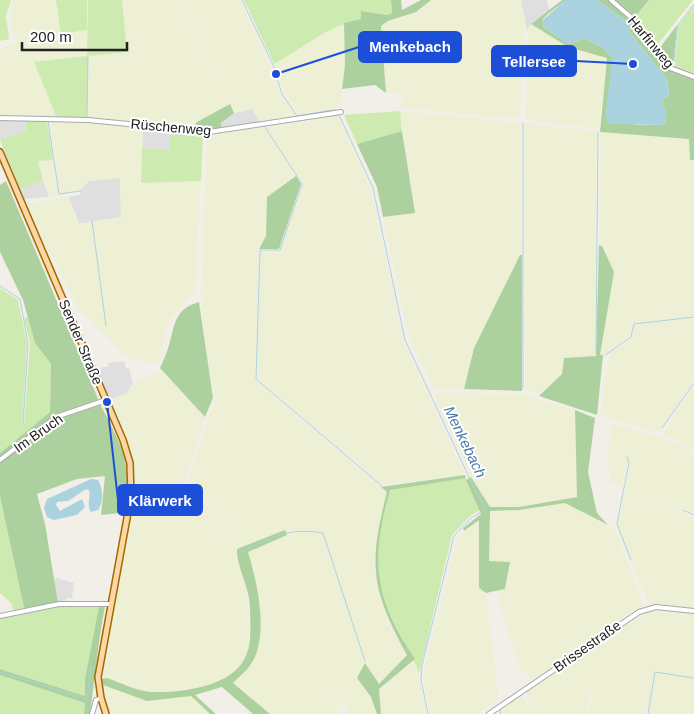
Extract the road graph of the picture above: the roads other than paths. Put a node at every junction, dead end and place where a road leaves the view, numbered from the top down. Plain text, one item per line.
1 (611, 0) edge
2 (694, 76) edge
3 (341, 112) dead end
4 (0, 118) edge
5 (0, 152) edge
6 (106, 400) junction
7 (0, 460) edge
8 (111, 604) junction
9 (694, 612) edge
10 (0, 616) edge
11 (100, 698) junction
12 (92, 714) edge
13 (106, 714) edge
14 (490, 714) edge

1 - 2 street, Harfinweg
3 - 4 street, Rüschenweg
5 - 6 main road, Sender Straße
6 - 7 street, Im Bruch
6 - 8 main road, Sender Straße
8 - 10 street
8 - 11 main road, Sender Straße
9 - 14 street, Brissestraße
11 - 12 street
11 - 13 main road, Sender Straße

